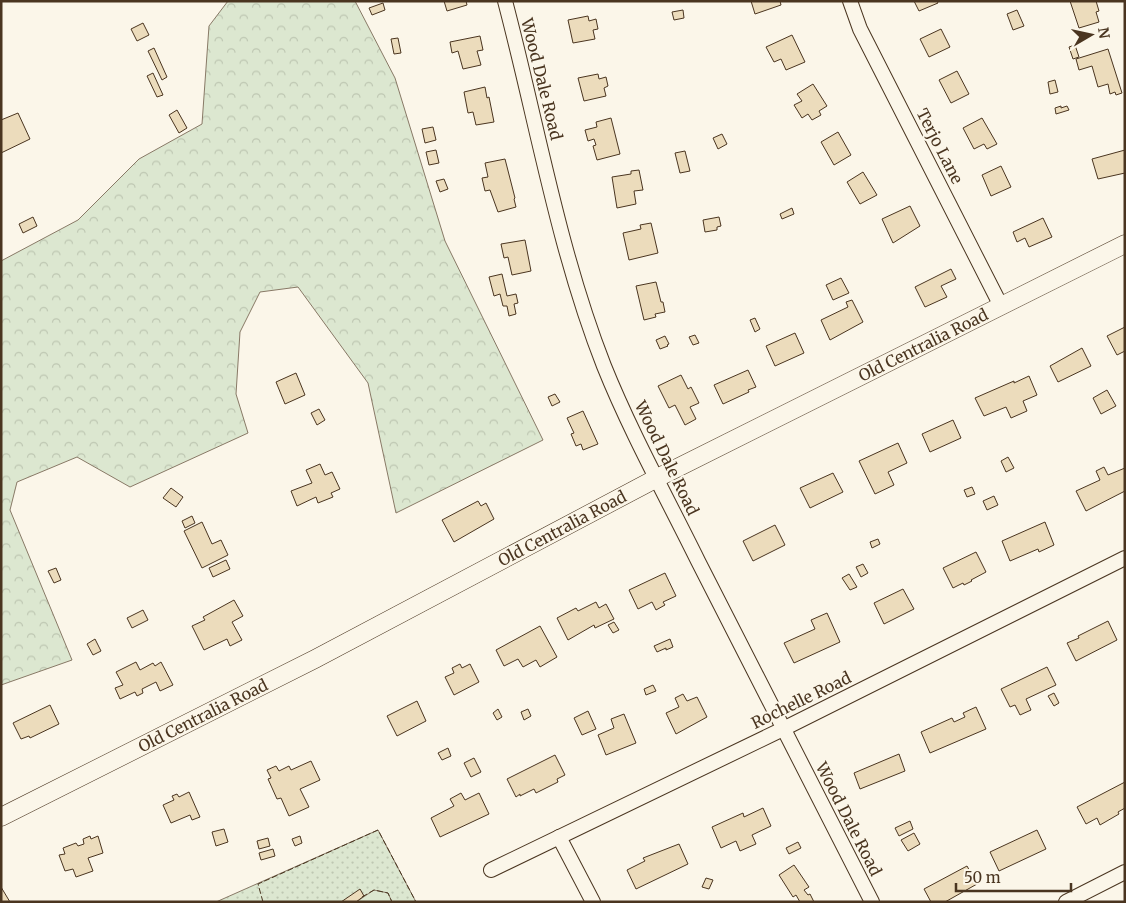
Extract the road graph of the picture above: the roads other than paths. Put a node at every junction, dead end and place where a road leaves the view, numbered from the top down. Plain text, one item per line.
1 (505, 1) edge
2 (850, 1) edge
3 (1125, 244) edge
4 (1001, 306) junction
5 (657, 478) junction
6 (1125, 558) edge
7 (782, 729) junction
8 (1, 817) edge
9 (559, 837) junction
10 (491, 870) dead end
11 (1125, 872) edge
12 (592, 902) edge
13 (872, 902) edge
14 (1066, 902) edge

1 - 5 street, Wood Dale Road
2 - 4 street, Terjo Lane
3 - 4 street, Old Centralia Road
4 - 5 street, Old Centralia Road
5 - 7 street, Wood Dale Road
5 - 8 street, Old Centralia Road
6 - 7 street, Rochelle Road
7 - 9 street, Rochelle Road
7 - 13 street, Wood Dale Road
9 - 10 street, Rochelle Road
9 - 12 street
11 - 14 street

